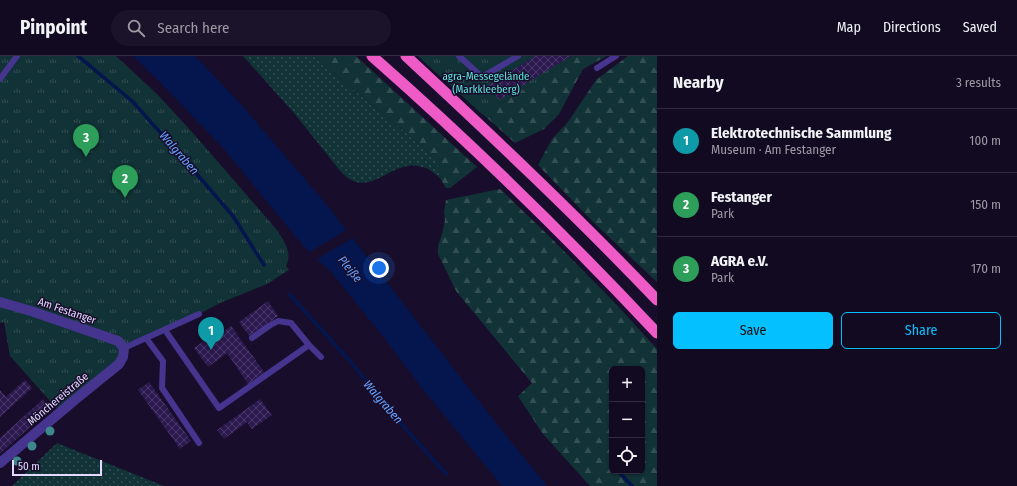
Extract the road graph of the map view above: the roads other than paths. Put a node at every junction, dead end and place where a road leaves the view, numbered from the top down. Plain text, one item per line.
1 (18, 56) edge
2 (372, 56) edge
3 (406, 56) edge
4 (459, 56) edge
5 (518, 56) edge
6 (616, 56) edge
7 (597, 68) dead end
8 (0, 79) edge
9 (657, 300) edge
10 (0, 302) edge
11 (199, 314) dead end
12 (165, 330) junction
13 (657, 333) edge
14 (146, 338) junction
15 (252, 338) dead end
16 (309, 345) junction
17 (124, 348) junction
18 (321, 357) dead end
19 (200, 443) dead end
20 (0, 463) edge

1 - 8 lane
2 - 13 highway
3 - 9 highway
4 - 5 lane
6 - 7 lane
10 - 17 street, Am Festanger
11 - 12 lane
12 - 14 lane
12 - 16 lane
14 - 17 lane
14 - 19 lane
15 - 16 lane
16 - 18 lane
17 - 20 street, Mönchereistraße

